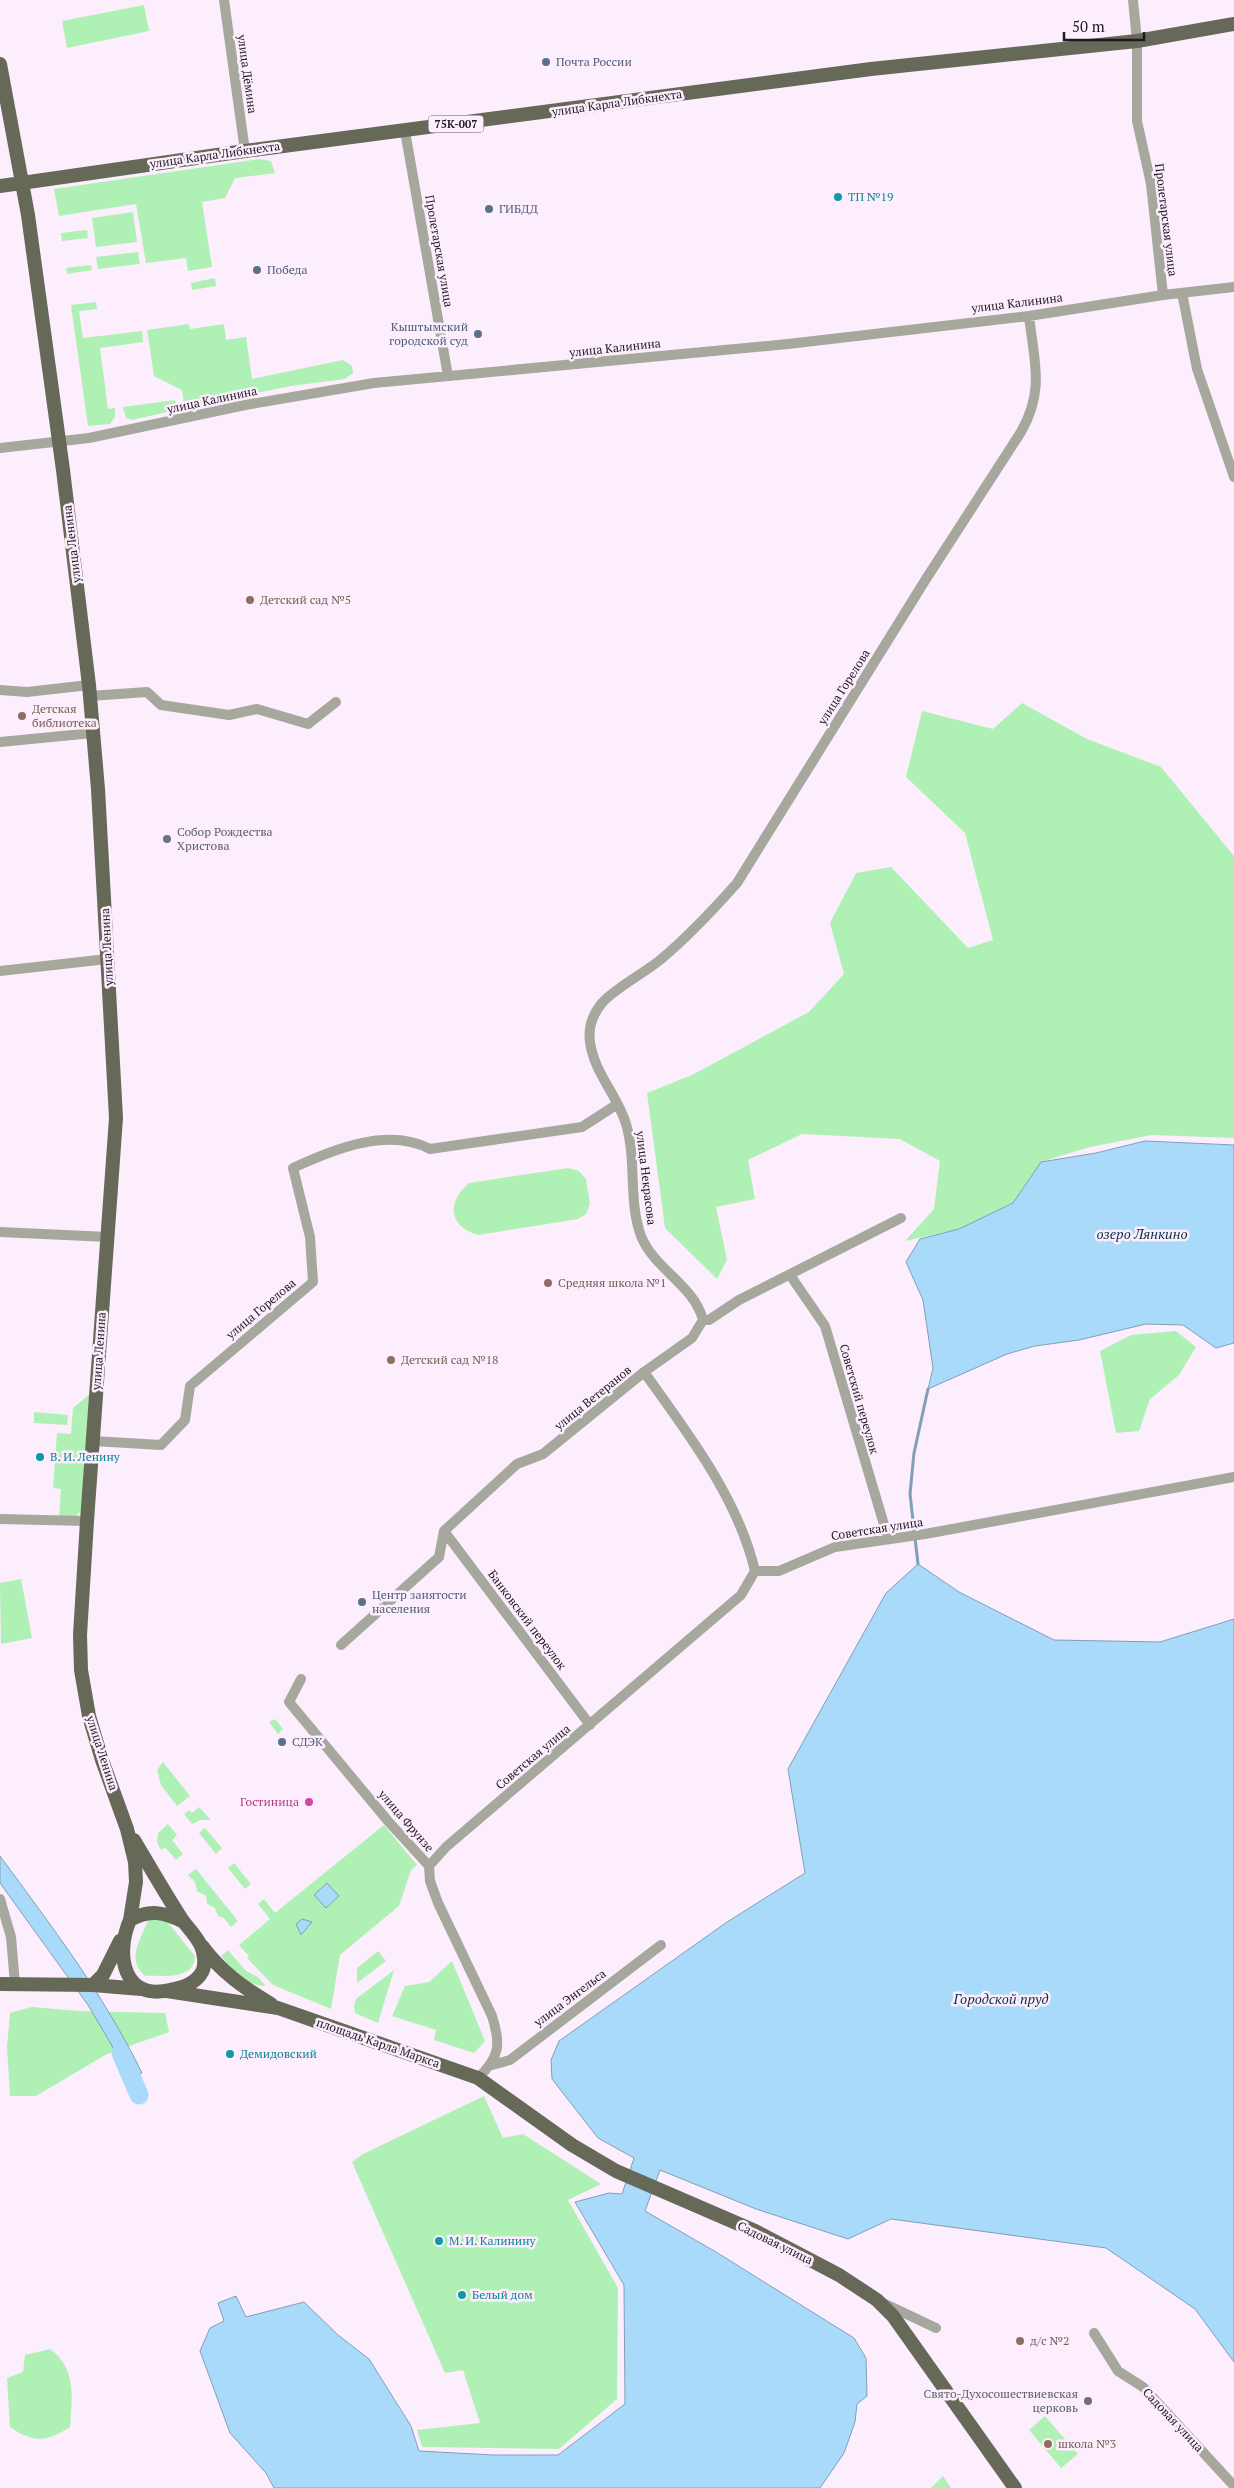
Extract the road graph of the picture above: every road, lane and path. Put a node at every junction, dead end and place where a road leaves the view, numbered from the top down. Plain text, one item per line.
1 (224, 0) edge
2 (1133, 0) edge
3 (1234, 24) edge
4 (1138, 41) junction
5 (0, 64) edge
6 (405, 131) junction
7 (245, 151) junction
8 (22, 183) junction
9 (0, 186) edge
10 (1234, 287) edge
11 (1182, 292) junction
12 (1163, 295) junction
13 (1029, 316) junction
14 (448, 376) junction
15 (59, 442) junction
16 (0, 448) edge
17 (1234, 478) edge
18 (0, 690) edge
19 (90, 691) junction
20 (336, 702) dead end
21 (93, 733) junction
22 (0, 742) edge
23 (107, 959) junction
24 (0, 971) edge
25 (590, 1025) joint
26 (616, 1105) junction
27 (901, 1218) dead end
28 (0, 1232) edge
29 (108, 1237) junction
30 (790, 1275) junction
31 (703, 1320) junction
32 (644, 1372) junction
33 (93, 1441) junction
34 (1234, 1477) edge
35 (0, 1519) edge
36 (87, 1521) junction
37 (444, 1531) junction
38 (888, 1538) junction
39 (755, 1571) junction
40 (341, 1645) dead end
41 (301, 1680) dead end
42 (590, 1725) junction
43 (127, 1829) junction
44 (429, 1866) junction
45 (0, 1899) edge
46 (184, 1922) junction
47 (128, 1924) junction
48 (201, 1945) junction
49 (661, 1945) dead end
50 (0, 1984) edge
51 (15, 1984) junction
52 (93, 1985) junction
53 (147, 1990) junction
54 (167, 1991) junction
55 (278, 2008) junction
56 (492, 2065) junction
57 (478, 2078) junction
58 (616, 2171) joint
59 (877, 2300) junction
60 (936, 2328) dead end
61 (1094, 2333) dead end
62 (1234, 2486) edge
63 (1015, 2488) edge

1 - 7 street, улица Дёмина
2 - 4 street, Пролетарская улица
3 - 4 main road, улица Карла Либкнехта / 75К-007
4 - 6 main road, улица Карла Либкнехта / 75К-007
4 - 12 street, Пролетарская улица
5 - 8 main road, улица Ленина
6 - 7 main road, улица Карла Либкнехта / 75К-007
6 - 14 street, Пролетарская улица
7 - 8 main road, улица Карла Либкнехта / 75К-007
8 - 9 main road, улица Карла Либкнехта
8 - 15 main road, улица Ленина
10 - 11 street, улица Калинина
11 - 12 street, улица Калинина
11 - 17 street, Пролетарская улица
12 - 13 street, улица Калинина
13 - 14 street, улица Калинина
13 - 25 street, улица Горелова
14 - 15 street, улица Калинина
15 - 16 street, улица Калинина
15 - 19 main road, улица Ленина
18 - 19 street
19 - 20 street
19 - 21 main road, улица Ленина
21 - 22 street
21 - 23 main road, улица Ленина
23 - 24 street
23 - 29 main road, улица Ленина
25 - 26 street, улица Некрасова
26 - 31 street, улица Некрасова
26 - 33 street, улица Горелова
27 - 30 street, улица Ветеранов
28 - 29 street
29 - 33 main road, улица Ленина
30 - 31 street, улица Ветеранов
30 - 38 street, Советский переулок
31 - 32 street, улица Ветеранов
32 - 37 street, улица Ветеранов
32 - 39 street
33 - 36 main road, улица Ленина
34 - 38 street, Советская улица
35 - 36 street
36 - 43 main road, улица Ленина
37 - 40 street
37 - 42 street, Банковский переулок
38 - 39 street, Советская улица
39 - 42 street, Советская улица
41 - 44 street, улица Фрунзе
42 - 44 street, Советская улица
43 - 46 main road
43 - 47 main road
44 - 56 street, улица Фрунзе
45 - 51 street
46 - 47 main road
46 - 48 main road
47 - 52 main road
47 - 53 main road
48 - 54 main road
48 - 55 main road
49 - 56 street, улица Энгельса
50 - 51 main road
51 - 52 main road
52 - 53 main road
53 - 54 main road
54 - 55 main road
55 - 57 main road, площадь Карла Маркса
56 - 57 street
57 - 58 main road, площадь Карла Маркса
58 - 59 main road, Садовая улица
59 - 60 street, Садовая улица
59 - 63 main road, Садовая улица
61 - 62 street, Садовая улица

